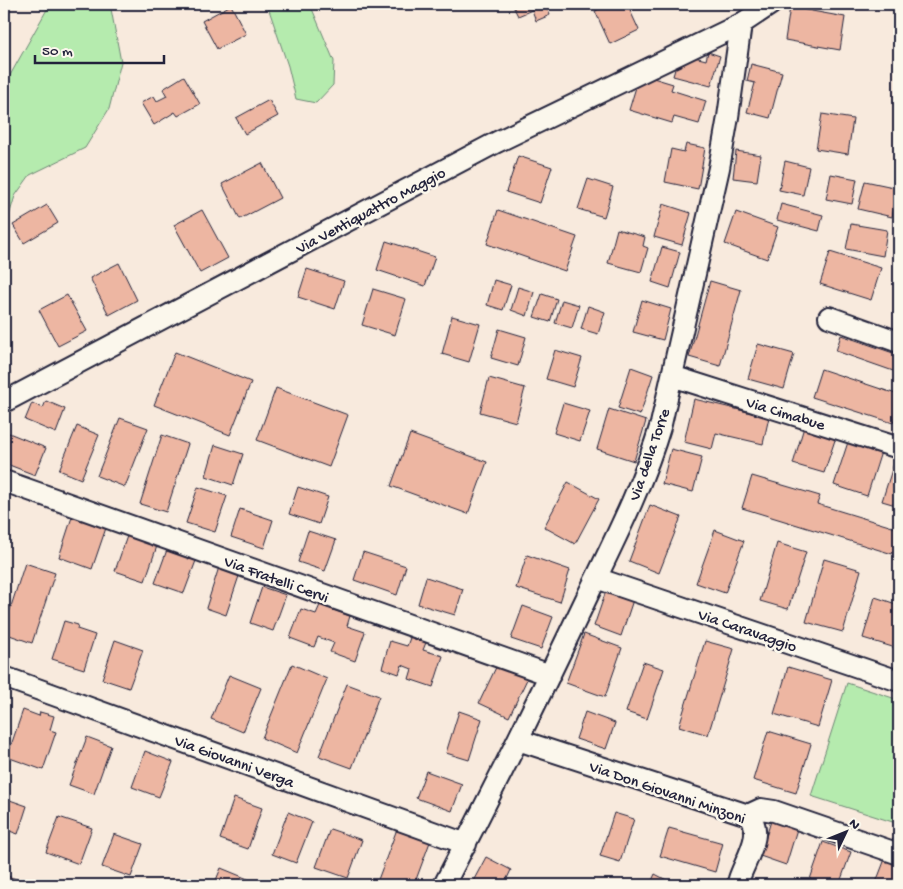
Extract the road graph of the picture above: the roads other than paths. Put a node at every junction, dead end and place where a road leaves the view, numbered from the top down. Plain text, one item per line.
1 (771, 4) edge
2 (741, 24) junction
3 (829, 318) dead end
4 (899, 342) edge
5 (672, 376) junction
6 (4, 402) edge
7 (899, 448) edge
8 (4, 481) edge
9 (596, 578) junction
10 (550, 674) junction
11 (4, 677) edge
12 (899, 681) edge
13 (518, 740) junction
14 (748, 815) junction
15 (466, 844) junction
16 (899, 854) edge
17 (444, 885) edge
18 (738, 885) edge

1 - 2 street
2 - 5 street, Via della Torre
2 - 6 street, Via Ventiquattro Maggio
3 - 4 street
5 - 7 street, Via Cimabue
5 - 9 street, Via della Torre
8 - 10 street, Via Fratelli Cervi
9 - 10 street, Via della Torre
9 - 12 street, Via Caravaggio
10 - 13 street, Via della Torre
11 - 15 street, Via Giovanni Verga
13 - 14 street, Via Don Giovanni Minzoni
13 - 15 street, Via della Torre
14 - 16 street
14 - 18 street, Via Don Giovanni Minzoni
15 - 17 street, Via della Torre

